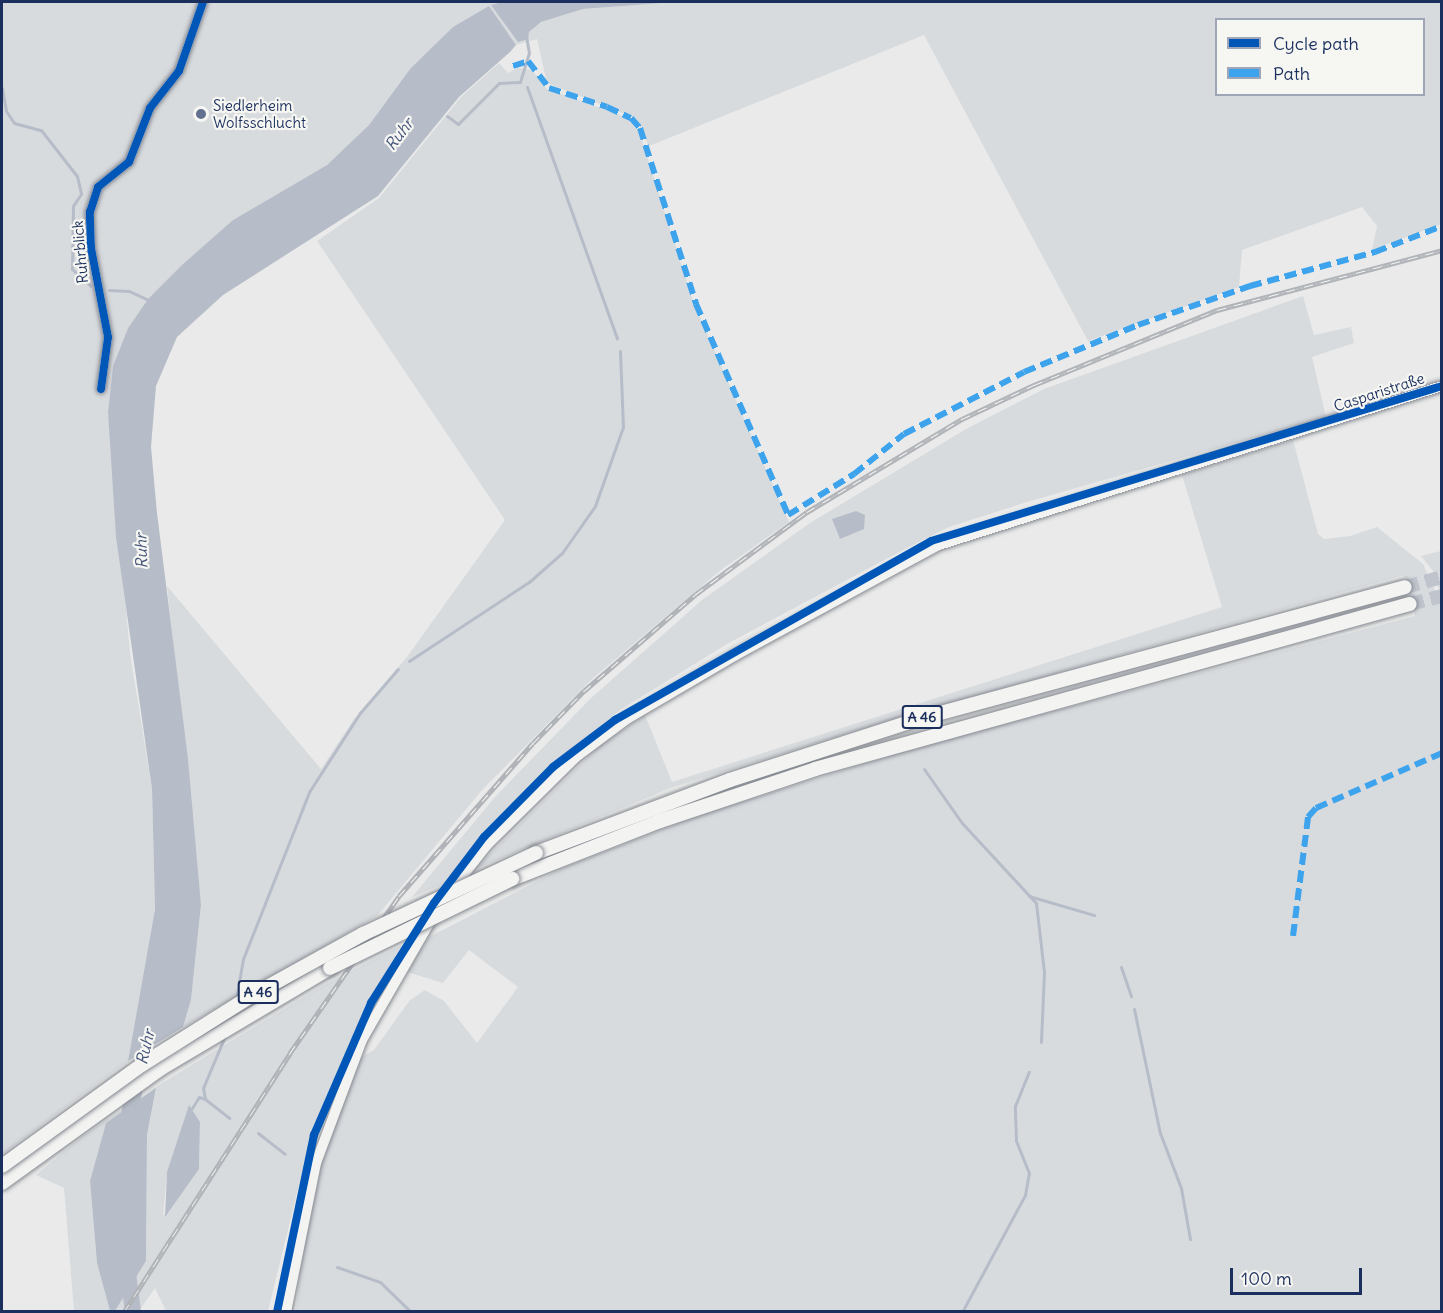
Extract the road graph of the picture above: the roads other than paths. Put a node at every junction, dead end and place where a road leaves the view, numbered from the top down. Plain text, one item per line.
1 (203, 2) edge
2 (1442, 386) edge
3 (101, 390) dead end
4 (1405, 587) tunnel mouth
5 (1410, 604) tunnel mouth
6 (2, 1166) edge
7 (2, 1183) edge
8 (286, 1311) edge

1 - 3 street, Ruhrblick
2 - 8 main road, Casparistraße
4 - 6 highway, A 46, bridge
5 - 7 highway, A 46, bridge

